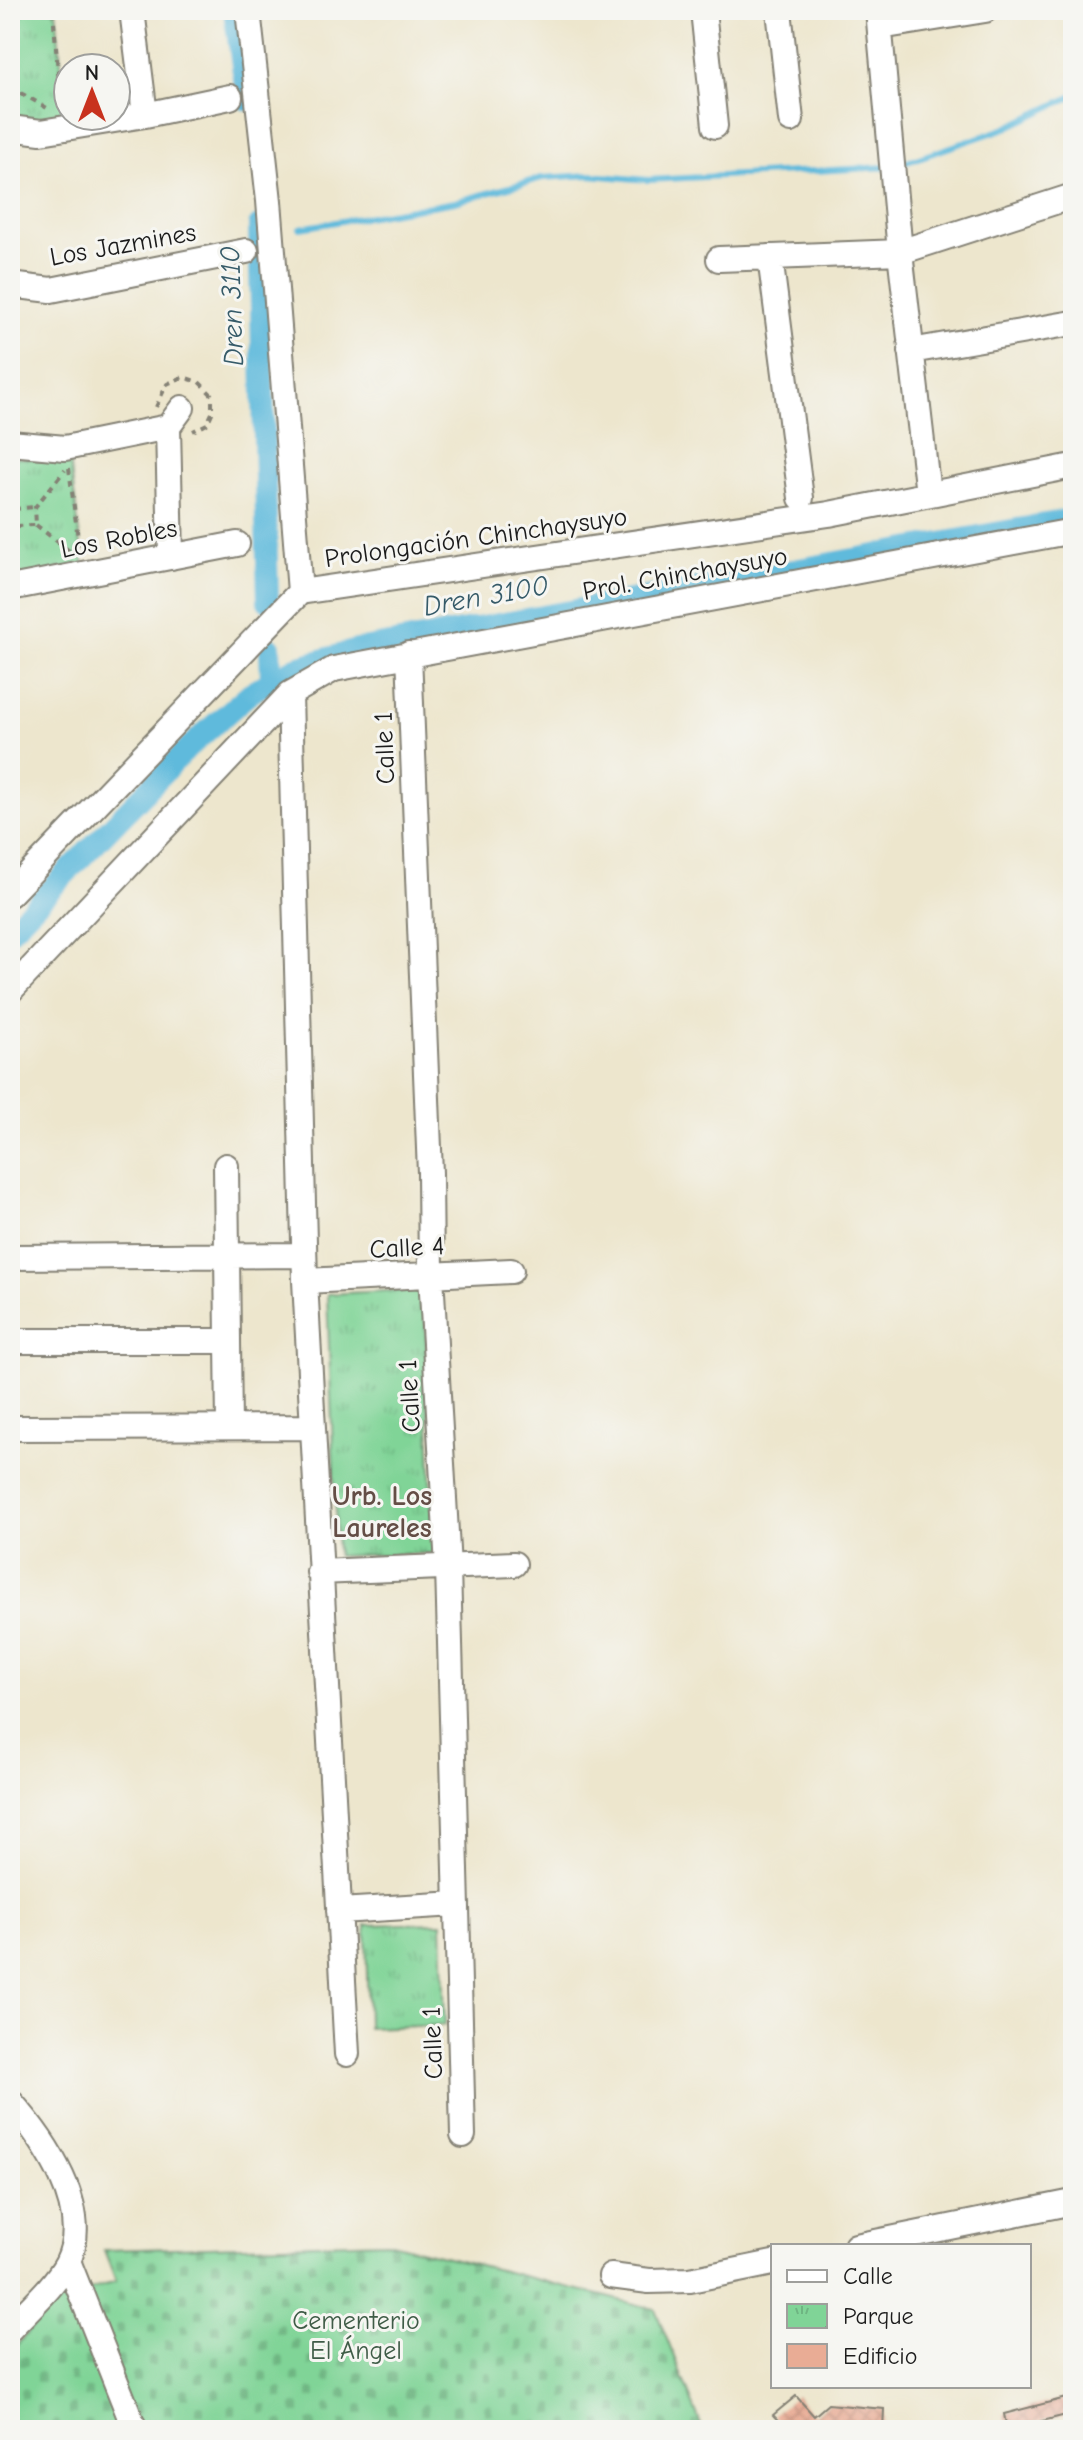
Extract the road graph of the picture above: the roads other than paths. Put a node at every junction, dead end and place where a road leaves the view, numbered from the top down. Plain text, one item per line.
1 (132, 10) edge
2 (248, 10) edge
3 (703, 10) edge
4 (779, 10) edge
5 (985, 10) edge
6 (879, 19) edge
7 (230, 97) dead end
8 (145, 115) junction
9 (791, 120) dead end
10 (715, 126) dead end
11 (10, 128) edge
12 (1073, 196) edge
13 (246, 251) dead end
14 (900, 252) junction
15 (770, 257) junction
16 (719, 259) dead end
17 (10, 285) edge
18 (1073, 323) edge
19 (911, 351) junction
20 (10, 443) edge
21 (1073, 466) edge
22 (928, 494) junction
23 (801, 498) dead end
24 (1073, 531) edge
25 (237, 544) dead end
26 (171, 557) junction
27 (10, 588) edge
28 (300, 592) junction
29 (409, 654) junction
30 (290, 694) junction
31 (10, 894) edge
32 (10, 991) edge
33 (226, 1166) dead end
34 (227, 1255) junction
35 (304, 1255) junction
36 (10, 1257) edge
37 (511, 1271) dead end
38 (431, 1275) junction
39 (305, 1281) junction
40 (10, 1341) edge
41 (228, 1341) junction
42 (229, 1427) junction
43 (312, 1427) junction
44 (10, 1428) edge
45 (514, 1564) dead end
46 (448, 1567) junction
47 (319, 1572) junction
48 (457, 1904) junction
49 (339, 1911) junction
50 (347, 2054) dead end
51 (10, 2101) edge
52 (463, 2135) dead end
53 (1073, 2202) edge
54 (866, 2244) edge
55 (68, 2261) junction
56 (771, 2263) edge
57 (611, 2276) dead end
58 (15, 2312) edge
59 (135, 2430) edge

1 - 8 street
2 - 28 street
3 - 10 street
4 - 9 street
5 - 6 street
6 - 14 street
7 - 8 street
8 - 11 street
12 - 14 street
13 - 17 street, Los Jazmines
14 - 15 street
14 - 19 street
15 - 16 street
15 - 23 street
18 - 19 street
19 - 22 street
20 - 26 street
21 - 22 street, Prolongación Chinchaysuyo
22 - 28 street, Prolongación Chinchaysuyo
24 - 29 street, Prol. Chinchaysuyo
25 - 26 street, Los Robles
26 - 27 street, Los Robles
28 - 31 street, Prolongación Chinchaysuyo
29 - 30 street, Prol. Chinchaysuyo
29 - 38 street, Calle 1
30 - 32 street, Prol. Chinchaysuyo
30 - 35 street
33 - 34 street
34 - 35 street
34 - 36 street
34 - 41 street
35 - 39 street
37 - 38 street, Calle 4
38 - 39 street, Calle 4
38 - 46 street, Calle 1
39 - 43 street
40 - 41 street
41 - 42 street
42 - 43 street
42 - 44 street
43 - 47 street
45 - 46 street
46 - 47 street
46 - 48 street, Calle 1
47 - 49 street
48 - 49 street
48 - 52 street, Calle 1
49 - 50 street
51 - 55 street
53 - 54 street
55 - 58 street
55 - 59 street
56 - 57 street

